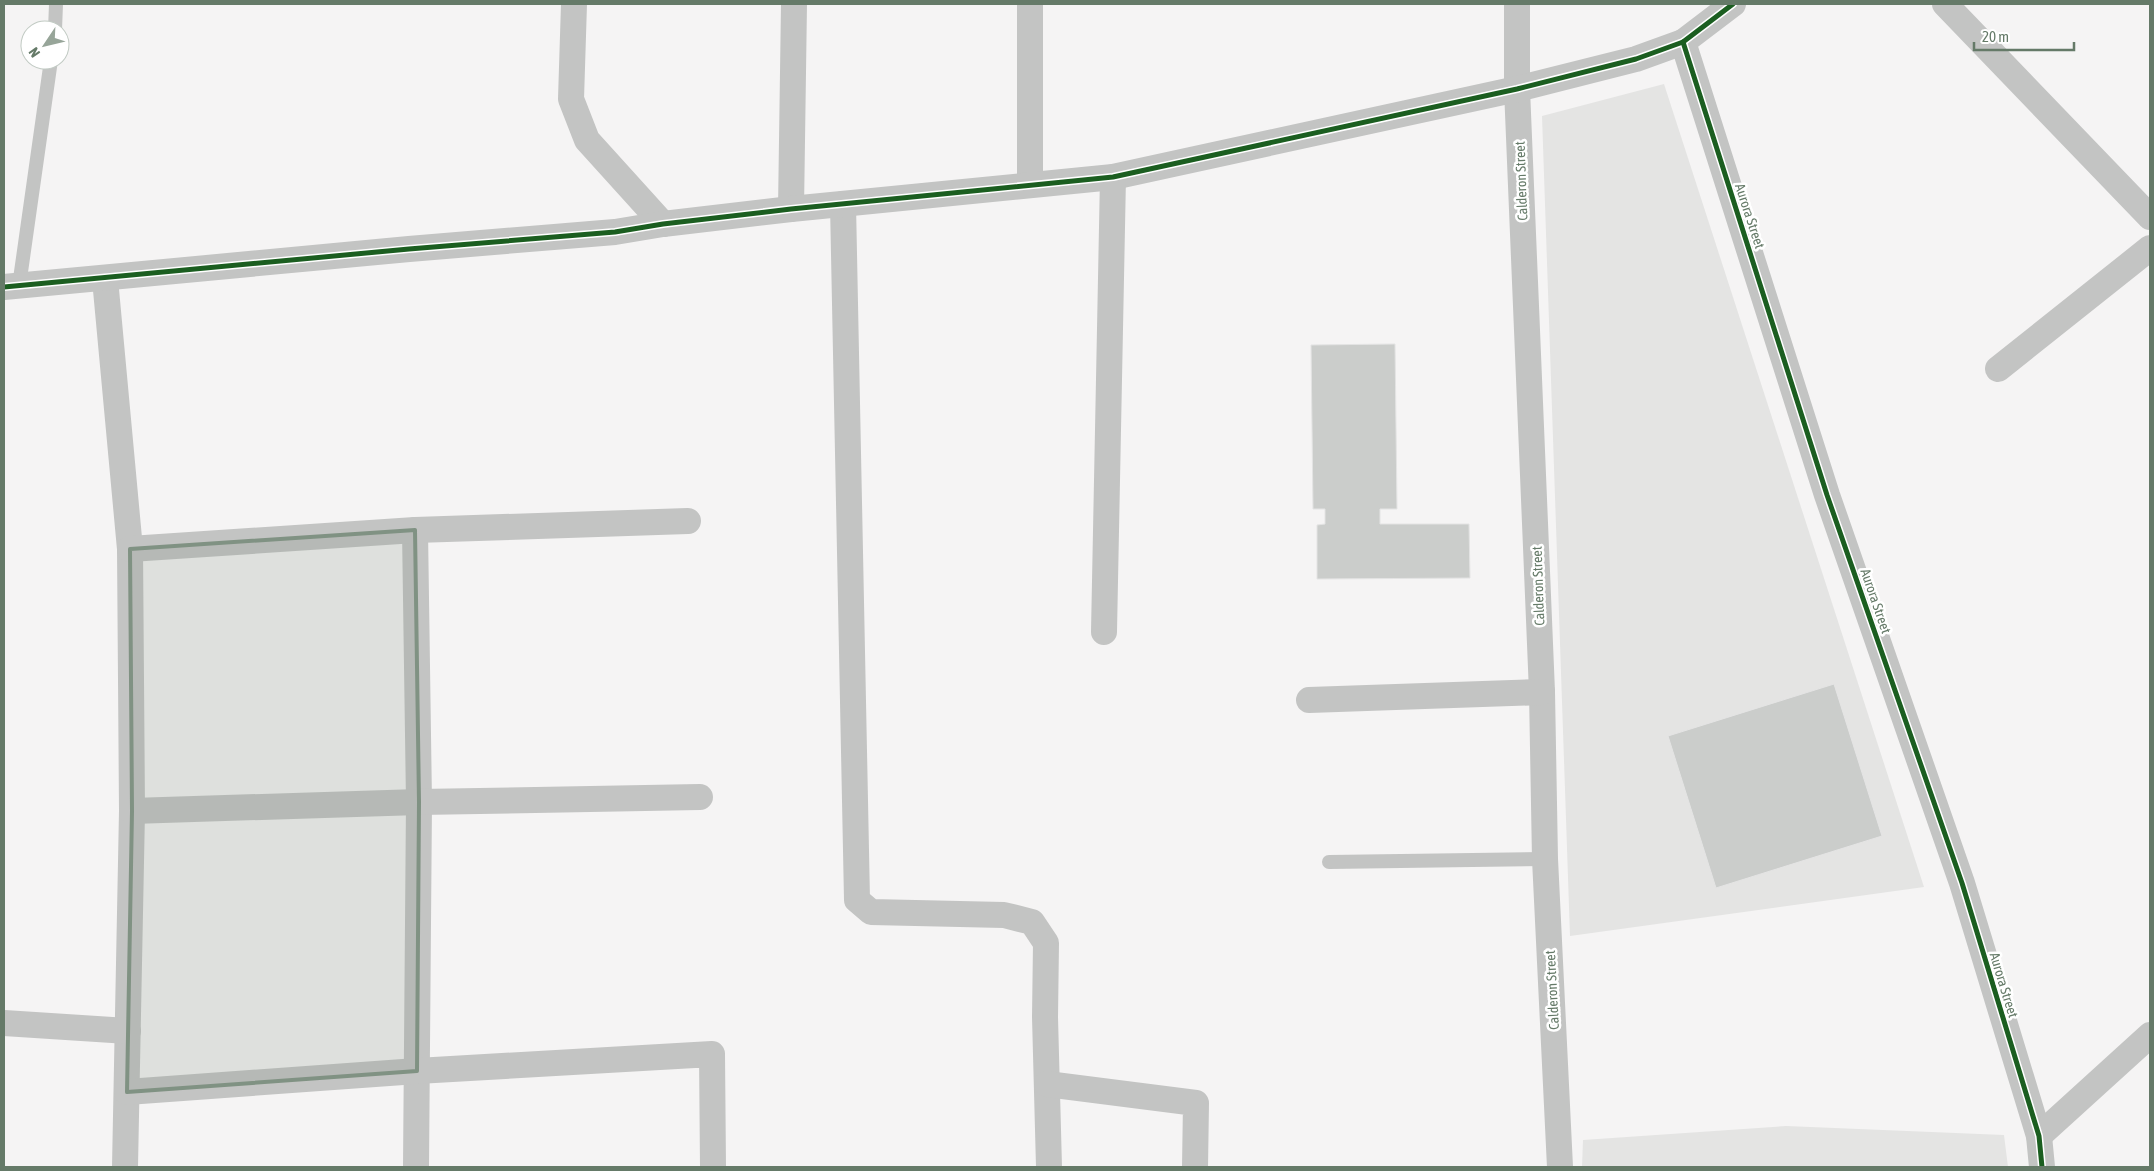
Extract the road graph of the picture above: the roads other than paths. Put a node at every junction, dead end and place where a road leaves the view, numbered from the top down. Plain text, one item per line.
1 (56, 4) edge
2 (574, 4) edge
3 (794, 4) edge
4 (1030, 4) edge
5 (1516, 4) edge
6 (1733, 4) edge
7 (1945, 4) edge
8 (55, 20) edge
9 (1683, 42) junction
10 (49, 70) edge
11 (1517, 89) junction
12 (1113, 177) junction
13 (1030, 185) junction
14 (843, 204) junction
15 (791, 209) junction
16 (2150, 217) edge
17 (663, 224) junction
18 (2150, 248) edge
19 (105, 279) junction
20 (12, 286) edge
21 (1998, 369) dead end
22 (688, 520) dead end
23 (415, 530) junction
24 (130, 549) junction
25 (1104, 632) dead end
26 (1542, 692) junction
27 (1309, 700) dead end
28 (700, 797) dead end
29 (419, 802) junction
30 (132, 811) junction
31 (1545, 859) junction
32 (1329, 862) dead end
33 (4, 1023) edge
34 (128, 1031) junction
35 (2150, 1035) edge
36 (417, 1071) junction
37 (1047, 1084) junction
38 (127, 1092) junction
39 (2039, 1136) junction
40 (125, 1167) edge
41 (416, 1167) edge
42 (712, 1167) edge
43 (1049, 1167) edge
44 (1195, 1167) edge
45 (1560, 1167) edge
46 (2042, 1167) edge

1 - 8 lane
2 - 17 street
3 - 15 street
4 - 13 street
5 - 11 street, Calderon Street
6 - 9 street
7 - 16 street
9 - 11 street
9 - 39 street, Aurora Street
10 - 20 lane
11 - 12 street
11 - 26 street, Calderon Street
12 - 13 street
12 - 25 street
13 - 14 street
14 - 15 street
14 - 37 street
15 - 17 street
17 - 19 street
18 - 21 street
19 - 20 street
19 - 24 street
22 - 23 street
23 - 24 street
23 - 29 street
24 - 30 street
26 - 27 street
26 - 31 street, Calderon Street
28 - 29 street
29 - 30 street
29 - 36 street
30 - 34 street
31 - 32 lane
31 - 45 street, Calderon Street
33 - 34 street
34 - 38 street
35 - 39 street
36 - 38 street
36 - 41 street
36 - 42 street
37 - 43 street
37 - 44 street
38 - 40 street
39 - 46 street, Aurora Street

